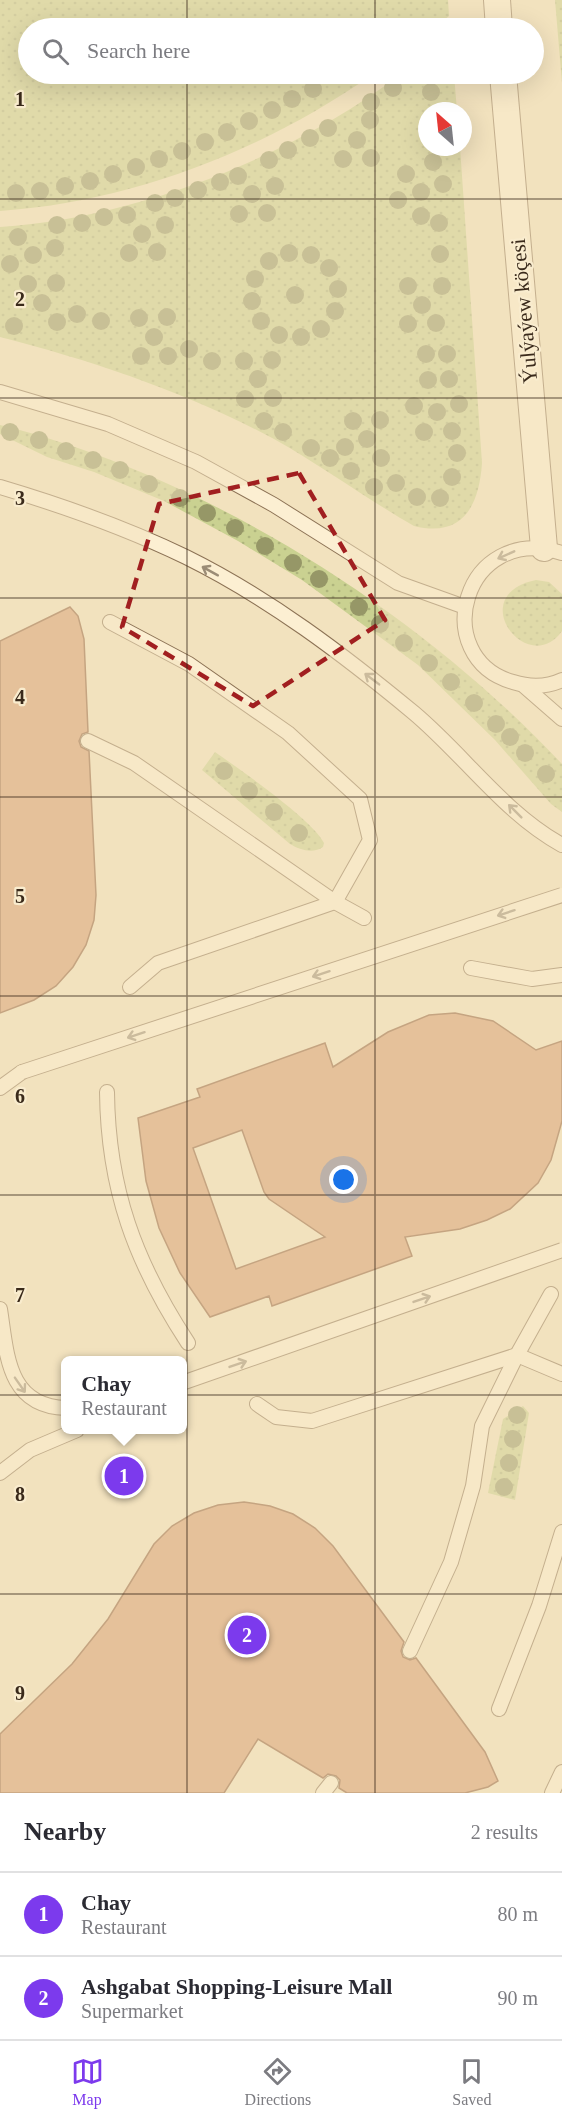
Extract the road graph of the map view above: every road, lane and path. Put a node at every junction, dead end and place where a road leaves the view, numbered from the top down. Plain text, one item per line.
1 (497, 0) edge
2 (498, 18) edge
3 (504, 84) edge
4 (0, 392) edge
5 (6, 489) edge
6 (553, 551) edge
7 (465, 607) junction
8 (110, 622) dead end
9 (562, 680) edge
10 (523, 685) junction
11 (562, 720) edge
12 (88, 741) dead end
13 (562, 845) edge
14 (562, 895) edge
15 (335, 902) junction
16 (364, 918) dead end
17 (471, 968) dead end
18 (562, 975) edge
19 (130, 987) dead end
20 (22, 1072) junction
21 (0, 1079) edge
22 (0, 1088) edge
23 (107, 1092) dead end
24 (562, 1250) edge
25 (551, 1294) dead end
26 (0, 1309) edge
27 (188, 1343) dead end
28 (517, 1355) junction
29 (562, 1374) edge
30 (187, 1382) edge
31 (257, 1404) dead end
32 (61, 1408) edge
33 (68, 1434) edge
34 (0, 1473) edge
35 (562, 1532) edge
36 (411, 1651) dead end
37 (499, 1709) dead end
38 (562, 1772) edge
39 (552, 1793) edge

1 - 2 street
3 - 6 street, Ýulýaýew köçesi
4 - 7 lane
13 -> 5 lane
6 -> 7 lane
7 - 10 lane
8 - 15 lane
9 - 10 lane
10 - 11 lane
12 - 15 lane
14 -> 20 lane, bridge
15 - 16 lane
15 - 19 lane
17 - 18 lane
20 - 21 lane
20 - 22 lane
23 - 27 lane
30 -> 24 lane, bridge
25 - 28 lane
26 -> 32 lane
28 - 29 lane
28 - 31 lane
28 - 36 lane
33 - 34 lane
35 - 37 lane
38 - 39 lane

